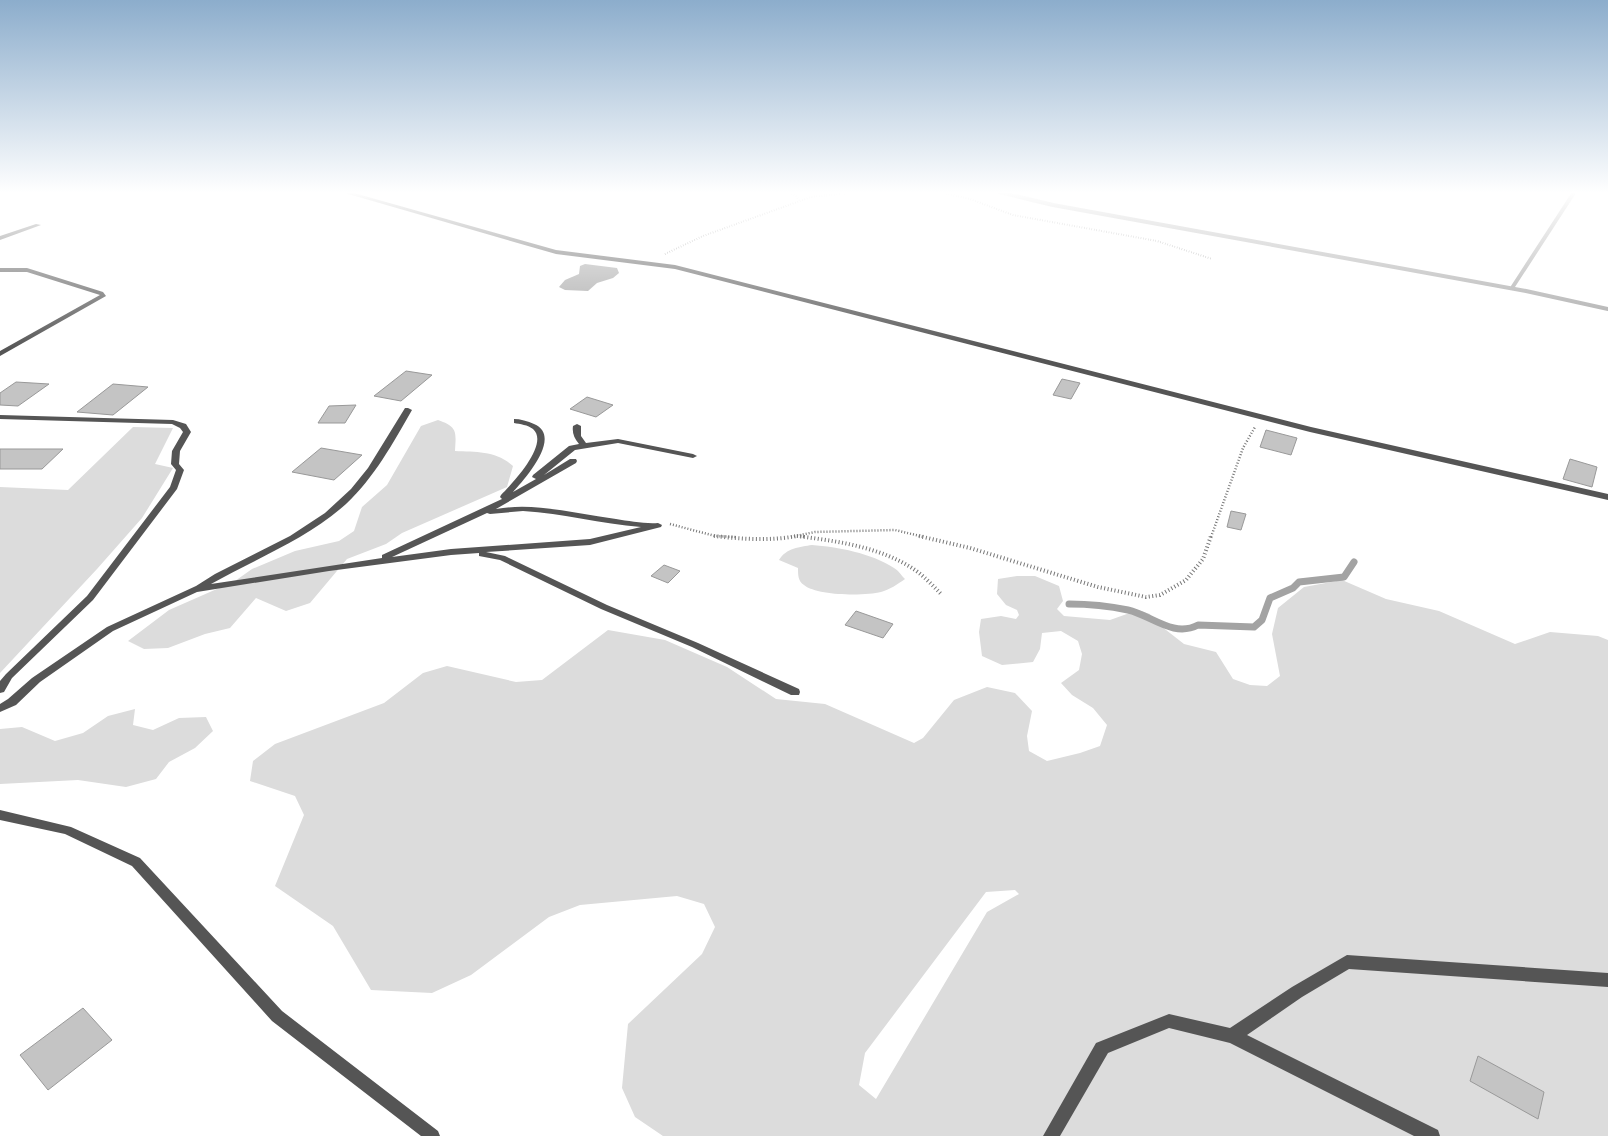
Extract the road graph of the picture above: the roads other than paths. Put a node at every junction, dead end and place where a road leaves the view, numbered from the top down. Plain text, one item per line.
1 (528, 244) edge
2 (0, 270) edge
3 (0, 354) edge
4 (408, 410) dead end
5 (0, 417) edge
6 (517, 422) dead end
7 (577, 426) dead end
8 (584, 445) junction
9 (693, 456) dead end
10 (573, 461) dead end
11 (517, 494) junction
12 (1608, 497) edge
13 (495, 506) junction
14 (477, 515) junction
15 (658, 525) joint
16 (469, 551) junction
17 (371, 562) junction
18 (195, 589) junction
19 (0, 689) edge
20 (794, 692) dead end
21 (0, 708) edge
22 (0, 815) edge
23 (1608, 980) edge
24 (1232, 1036) junction
25 (432, 1136) edge
26 (1051, 1136) edge
27 (1432, 1136) edge

1 - 12 street
2 - 3 lane
4 - 18 lane
5 - 19 lane
6 - 13 lane
7 - 8 lane
8 - 9 lane
8 - 11 lane
10 - 11 lane
11 - 13 lane
13 - 14 lane
14 - 15 lane
14 - 17 lane
15 - 16 lane
16 - 17 lane
16 - 20 lane
17 - 18 lane
18 - 21 lane
22 - 25 lane
23 - 24 street
24 - 26 street
24 - 27 street

